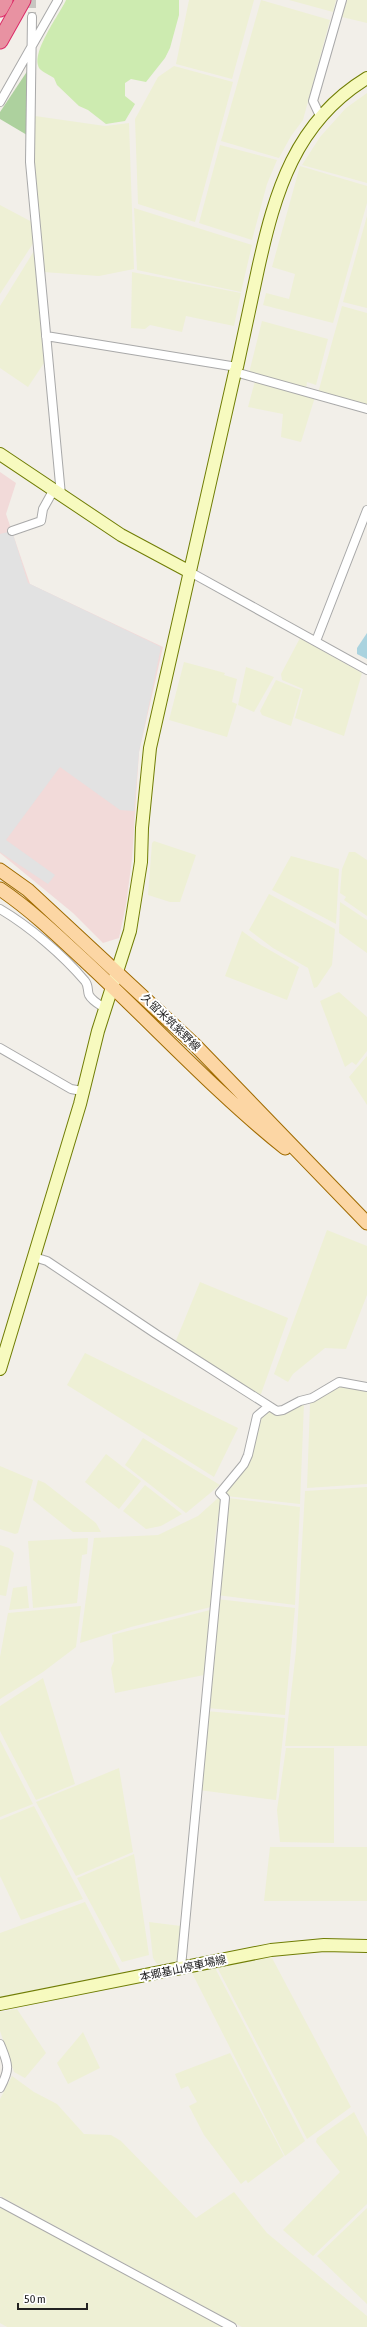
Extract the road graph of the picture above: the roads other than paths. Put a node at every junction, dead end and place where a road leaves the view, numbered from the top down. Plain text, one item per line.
1 (5, 0) edge
2 (23, 0) edge
3 (58, 0) edge
4 (342, 0) edge
5 (0, 8) edge
6 (32, 17) tunnel mouth
7 (0, 41) edge
8 (33, 43) junction
9 (367, 78) edge
10 (0, 102) edge
11 (320, 118) junction
12 (46, 336) junction
13 (236, 369) junction
14 (367, 409) edge
15 (0, 454) edge
16 (57, 493) junction
17 (367, 510) edge
18 (12, 531) dead end
19 (190, 572) junction
20 (316, 641) junction
21 (367, 670) edge
22 (0, 870) edge
23 (0, 890) edge
24 (0, 909) edge
25 (118, 972) junction
26 (112, 986) junction
27 (106, 1009) junction
28 (0, 1048) edge
29 (82, 1091) junction
30 (331, 1185) junction
31 (367, 1223) edge
32 (34, 1257) junction
33 (1, 1363) edge
34 (367, 1388) edge
35 (268, 1406) junction
36 (367, 1946) edge
37 (181, 1967) junction
38 (0, 2004) edge
39 (0, 2044) edge
40 (0, 2088) edge
41 (0, 2202) edge
42 (232, 2327) edge

1 - 5 highway
2 - 7 highway
3 - 8 street
4 - 11 street
6 - 8 street
8 - 10 street
8 - 12 street
9 - 11 street
11 - 13 street
12 - 13 street
12 - 16 street
13 - 14 street
13 - 19 street
15 - 16 street
16 - 18 street
16 - 19 street
17 - 20 street
19 - 20 street
19 - 25 street
20 - 21 street
22 - 25 main road, 久留米筑紫野線
23 - 26 main road, 久留米筑紫野線
24 - 27 street
25 - 26 street
25 - 30 main road, 久留米筑紫野線
26 - 27 street
26 - 30 main road, 久留米筑紫野線
27 - 29 street
28 - 29 street
29 - 32 street
30 - 31 main road, 久留米筑紫野線
32 - 33 street
32 - 35 street
34 - 35 street
35 - 37 street
36 - 37 street, 本郷基山停車場線
37 - 38 street, 本郷基山停車場線
39 - 40 street
41 - 42 street

